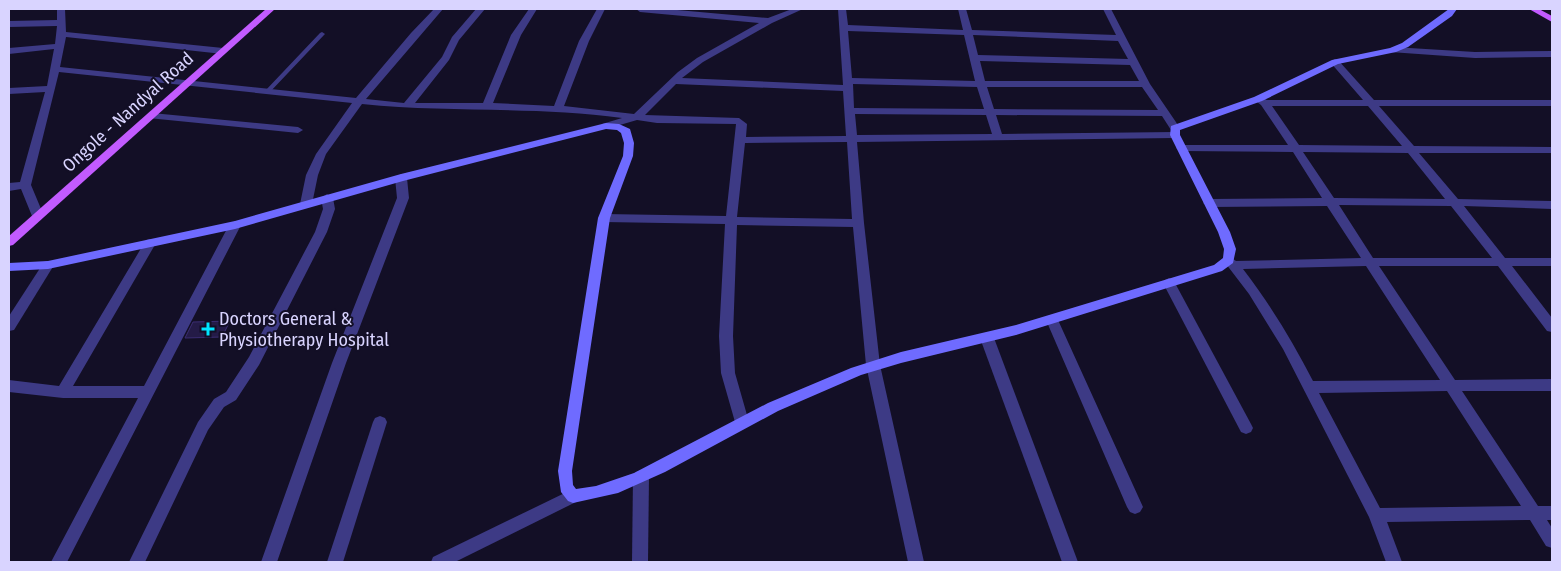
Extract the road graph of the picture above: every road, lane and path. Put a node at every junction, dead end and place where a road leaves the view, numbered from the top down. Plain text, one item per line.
1 (61, 9) edge
2 (271, 9) edge
3 (439, 9) edge
4 (481, 9) edge
5 (533, 9) edge
6 (601, 9) edge
7 (640, 9) edge
8 (799, 9) edge
9 (842, 9) edge
10 (962, 9) edge
11 (1107, 9) edge
12 (1453, 9) edge
13 (1533, 9) edge
14 (1552, 19) edge
15 (769, 21) junction
16 (62, 23) junction
17 (9, 24) edge
18 (844, 28) junction
19 (968, 33) junction
20 (62, 34) junction
21 (322, 34) dead end
22 (1123, 38) junction
23 (60, 46) junction
24 (1393, 50) junction
25 (9, 51) edge
26 (223, 51) junction
27 (1552, 54) edge
28 (975, 58) junction
29 (1134, 62) junction
30 (1335, 62) junction
31 (54, 69) junction
32 (674, 81) junction
33 (188, 83) junction
34 (847, 84) junction
35 (981, 84) junction
36 (1145, 84) junction
37 (51, 89) junction
38 (9, 92) edge
39 (267, 92) junction
40 (360, 101) junction
41 (1261, 101) junction
42 (1372, 103) junction
43 (1552, 103) edge
44 (407, 106) junction
45 (487, 106) junction
46 (558, 109) junction
47 (849, 111) junction
48 (990, 112) junction
49 (1165, 113) junction
50 (152, 116) junction
51 (637, 117) junction
52 (606, 126) junction
53 (298, 130) dead end
54 (1175, 131) junction
55 (998, 137) junction
56 (740, 140) junction
57 (852, 140) junction
58 (1182, 148) junction
59 (1296, 149) junction
60 (1411, 150) junction
61 (1552, 150) edge
62 (401, 178) junction
63 (25, 185) junction
64 (9, 187) edge
65 (327, 198) junction
66 (1328, 201) junction
67 (1454, 202) junction
68 (1209, 203) junction
69 (306, 204) junction
70 (1552, 206) edge
71 (38, 216) junction
72 (604, 218) junction
73 (731, 221) junction
74 (858, 223) junction
75 (235, 225) junction
76 (9, 242) edge
77 (150, 243) junction
78 (1501, 261) junction
79 (1230, 262) junction
80 (1368, 262) junction
81 (1552, 262) edge
82 (48, 265) junction
83 (9, 267) edge
84 (1169, 283) junction
85 (1052, 320) junction
86 (9, 326) edge
87 (1552, 327) edge
88 (987, 338) junction
89 (873, 366) junction
90 (1552, 385) edge
91 (9, 386) edge
92 (1451, 386) junction
93 (1309, 387) junction
94 (63, 392) junction
95 (149, 392) junction
96 (380, 422) dead end
97 (742, 422) junction
98 (1246, 428) dead end
99 (641, 477) junction
100 (573, 496) junction
101 (1135, 507) dead end
102 (1536, 513) junction
103 (1552, 513) edge
104 (1376, 515) junction
105 (1552, 541) edge
106 (59, 562) edge
107 (137, 562) edge
108 (269, 562) edge
109 (335, 562) edge
110 (439, 562) edge
111 (640, 562) edge
112 (916, 562) edge
113 (1070, 562) edge
114 (1394, 562) edge

1 - 16 street
2 - 26 main road, Ongole - Nandyal Road
3 - 40 street
4 - 44 street
5 - 45 street
6 - 46 street
7 - 15 street
8 - 15 street
9 - 18 street
10 - 19 street
11 - 22 street
12 - 24 main road
13 - 14 main road
15 - 32 street
16 - 17 street
16 - 20 street
18 - 19 street
18 - 34 street
19 - 22 street
19 - 28 street
20 - 23 street
20 - 26 street
21 - 39 lane
22 - 29 street
23 - 25 street
23 - 31 street
24 - 27 street
24 - 30 main road
26 - 33 main road, Ongole - Nandyal Road
28 - 29 street
28 - 35 street
29 - 36 street
30 - 41 main road
30 - 42 street
31 - 33 street
31 - 37 street
32 - 34 street
32 - 51 street
33 - 39 street
33 - 50 main road, Ongole - Nandyal Road
34 - 35 street
34 - 47 street
35 - 36 street
35 - 48 street
36 - 49 street
37 - 38 street
37 - 63 street
39 - 40 street
40 - 44 street
40 - 69 street
41 - 42 street
41 - 54 main road
41 - 59 street
42 - 43 street
42 - 60 street
44 - 45 street
45 - 46 street
46 - 51 street
47 - 48 street
47 - 57 street
48 - 49 street
48 - 55 street
49 - 54 street
50 - 53 street
50 - 71 main road, Ongole - Nandyal Road
51 - 52 street
51 - 56 street
52 - 62 main road
52 - 72 main road
54 - 55 street
54 - 58 main road
55 - 57 street
56 - 57 street
56 - 73 street
57 - 74 street
58 - 59 street
58 - 68 main road
59 - 60 street
59 - 66 street
60 - 61 street
60 - 67 street
62 - 65 main road
62 - 108 street
63 - 64 street
63 - 71 street
65 - 69 main road
65 - 107 street
66 - 67 street
66 - 68 street
66 - 80 street
67 - 70 street
67 - 78 street
68 - 79 main road
69 - 75 main road
71 - 76 main road, Ongole - Nandyal Road
72 - 73 street
72 - 100 main road
73 - 74 street
73 - 97 street
74 - 89 street
75 - 77 main road
75 - 95 street
77 - 82 main road
77 - 94 street
78 - 80 street
78 - 81 street
78 - 87 street
79 - 80 street
79 - 84 main road
79 - 93 street
80 - 92 street
82 - 83 main road
82 - 86 street
84 - 85 main road
84 - 98 street
85 - 88 main road
85 - 101 street
88 - 89 main road
88 - 113 street
89 - 97 main road
89 - 112 street
90 - 92 street
91 - 94 street
92 - 93 street
92 - 102 street
93 - 104 street
94 - 95 street
95 - 106 street
96 - 109 street
97 - 99 main road
99 - 100 main road
99 - 111 street
100 - 110 street
102 - 103 street
102 - 104 street
102 - 105 street
104 - 114 street

